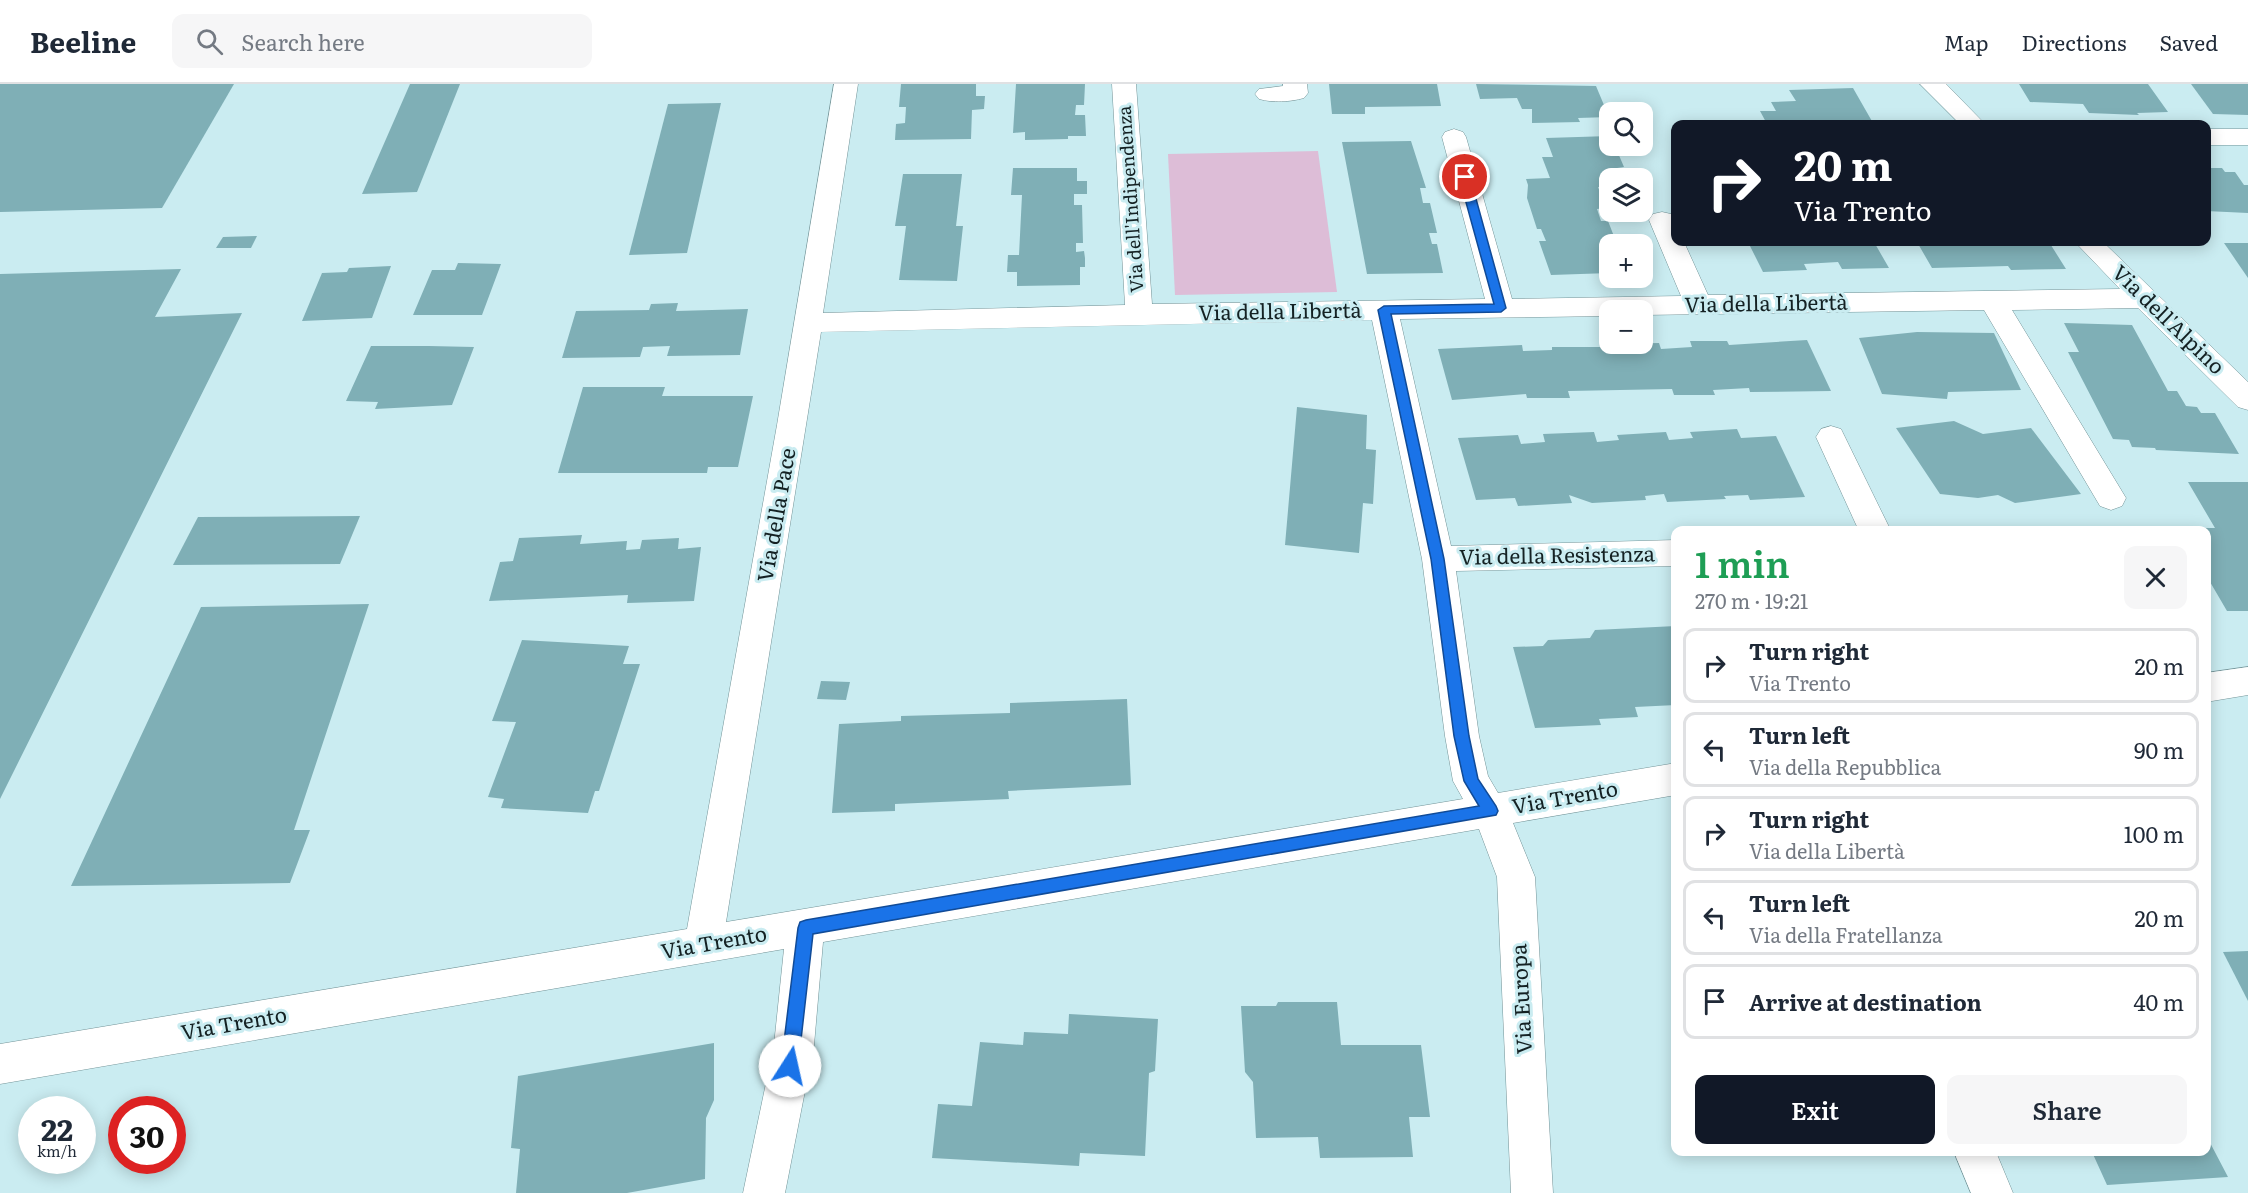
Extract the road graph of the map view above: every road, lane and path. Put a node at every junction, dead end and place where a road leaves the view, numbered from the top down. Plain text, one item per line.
1 (846, 84) edge
2 (1124, 84) edge
3 (1295, 84) edge
4 (1932, 84) edge
5 (1268, 94) dead end
6 (1968, 120) edge
7 (1454, 137) dead end
8 (2211, 137) edge
9 (2248, 137) edge
10 (1662, 220) dead end
11 (1671, 241) edge
12 (1673, 246) edge
13 (2092, 246) edge
14 (2146, 298) junction
15 (1992, 300) junction
16 (1698, 305) junction
17 (1501, 308) junction
18 (1384, 310) junction
19 (1139, 314) junction
20 (809, 323) junction
21 (2248, 399) edge
22 (1831, 437) dead end
23 (2111, 498) dead end
24 (1873, 526) edge
25 (1671, 553) edge
26 (1437, 559) junction
27 (2248, 681) edge
28 (2211, 687) edge
29 (1671, 780) edge
30 (1490, 811) junction
31 (806, 928) junction
32 (704, 945) junction
33 (0, 1064) edge
34 (1977, 1156) edge
35 (765, 1193) edge
36 (1532, 1193) edge
37 (1992, 1193) edge

1 - 20 street, Via della Pace
2 - 19 street, Via dell'Indipendenza
3 - 5 street
4 - 6 street
7 - 17 street
8 - 9 street
10 - 11 street
12 - 16 street
13 - 14 street, Via dell'Alpino
14 - 15 street, Via della Libertà
14 - 21 street, Via dell'Alpino
15 - 16 street, Via della Libertà
15 - 23 street
16 - 17 street, Via della Libertà
17 - 18 street, Via della Libertà
18 - 19 street, Via della Libertà
18 - 26 street, Via Europa
19 - 20 street, Via della Libertà
20 - 32 street, Via della Pace
22 - 24 street
25 - 26 street, Via della Resistenza
26 - 30 street, Via Europa
27 - 28 street
29 - 30 street, Via Trento
30 - 31 street, Via Trento
30 - 36 street, Via Europa
31 - 32 street, Via Trento
31 - 35 street
32 - 33 street, Via Trento
34 - 37 street

